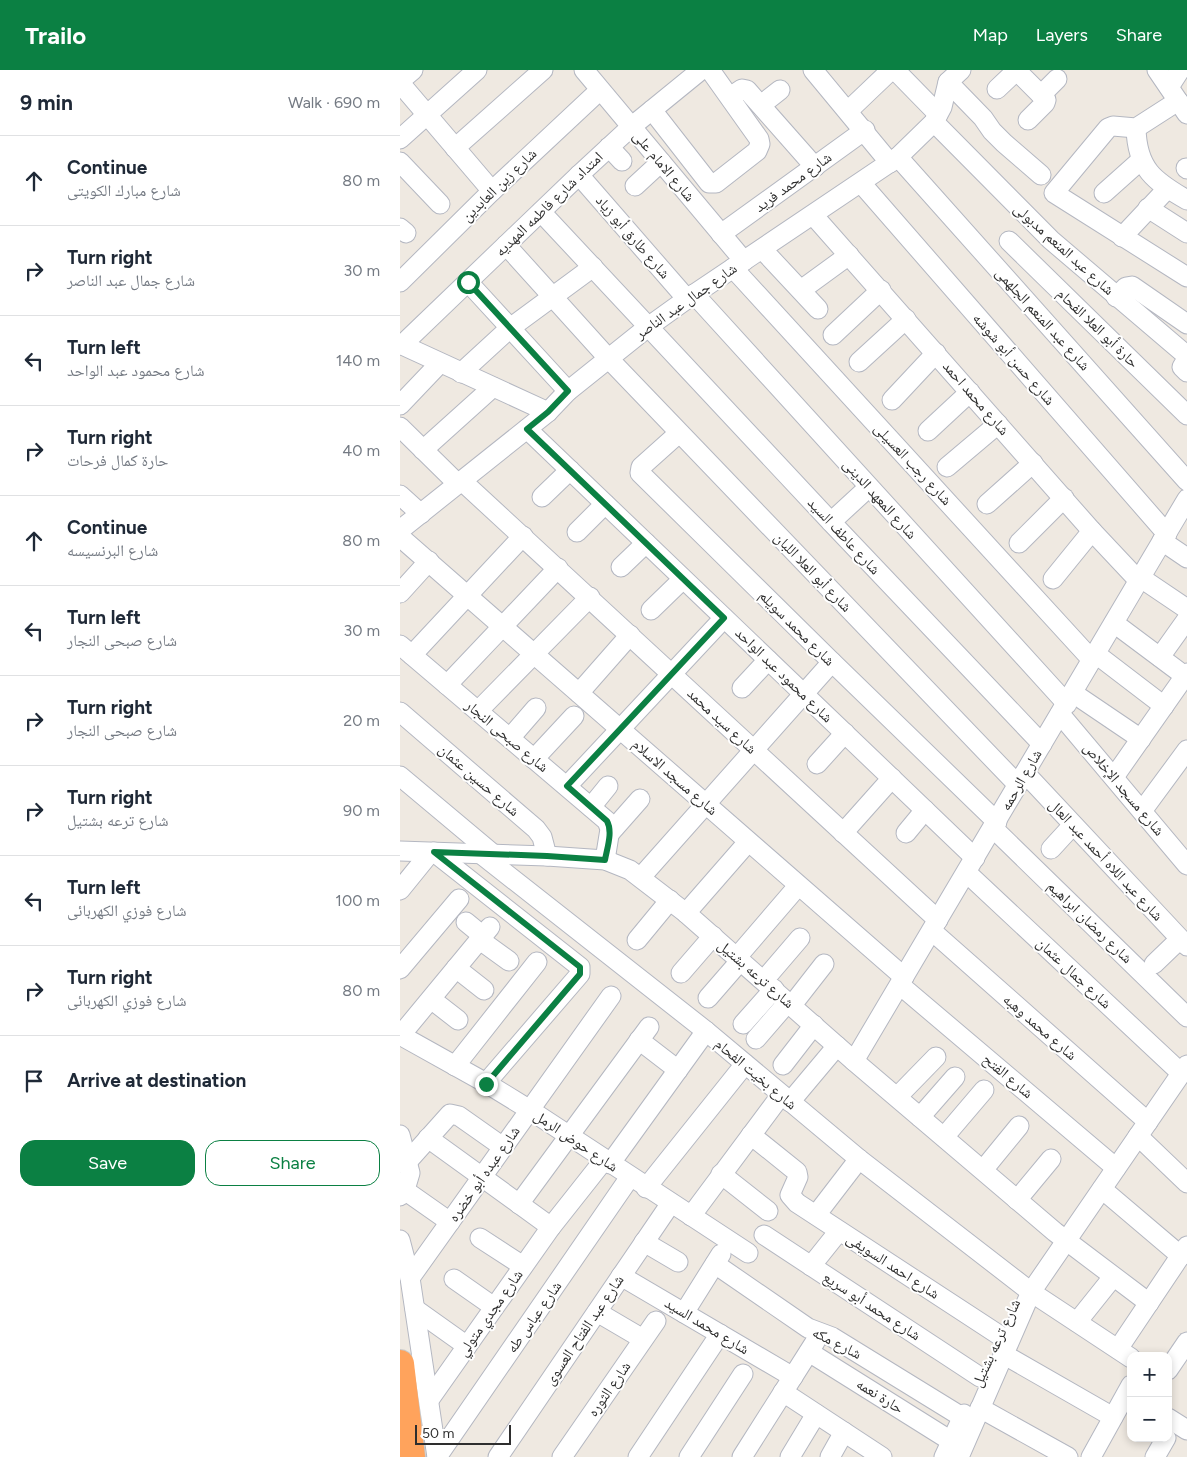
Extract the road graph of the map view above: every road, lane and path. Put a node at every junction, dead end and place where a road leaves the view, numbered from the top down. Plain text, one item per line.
1 (413, 70) edge
2 (477, 70) edge
3 (543, 70) edge
4 (701, 70) edge
5 (710, 70) edge
6 (891, 70) edge
7 (896, 70) edge
8 (1018, 70) edge
9 (1157, 70) edge
10 (1180, 70) edge
11 (818, 72) edge
12 (955, 76) edge
13 (593, 77) edge
14 (1057, 79) dead end
15 (400, 82) edge
16 (997, 89) dead end
17 (780, 90) dead end
18 (1041, 95) junction
19 (730, 97) junction
20 (760, 105) junction
21 (1181, 105) edge
22 (652, 110) junction
23 (848, 111) junction
24 (427, 115) junction
25 (936, 118) junction
26 (631, 127) junction
27 (1136, 128) junction
28 (865, 130) junction
29 (1015, 132) junction
30 (400, 139) edge
31 (609, 147) junction
32 (455, 148) junction
33 (894, 160) junction
34 (1141, 160) junction
35 (622, 161) dead end
36 (400, 162) edge
37 (661, 162) junction
38 (815, 167) junction
39 (579, 175) junction
40 (1041, 175) dead end
41 (861, 183) junction
42 (635, 186) dead end
43 (1167, 189) junction
44 (492, 191) junction
45 (1104, 193) dead end
46 (1187, 200) edge
47 (440, 204) dead end
48 (1148, 208) junction
49 (541, 212) junction
50 (813, 215) junction
51 (1187, 233) edge
52 (721, 234) junction
53 (1122, 237) junction
54 (1008, 241) dead end
55 (506, 245) junction
56 (762, 249) junction
57 (849, 255) junction
58 (738, 265) junction
59 (593, 267) junction
60 (1187, 277) edge
61 (400, 282) edge
62 (468, 282) junction
63 (801, 290) junction
64 (880, 290) junction
65 (551, 296) junction
66 (690, 296) junction
67 (1116, 297) junction
68 (818, 309) dead end
69 (906, 319) junction
70 (1187, 324) edge
71 (648, 327) junction
72 (510, 328) junction
73 (833, 335) dead end
74 (401, 345) edge
75 (936, 353) junction
76 (608, 358) junction
77 (859, 362) dead end
78 (440, 363) junction
79 (1187, 372) edge
80 (461, 373) junction
81 (493, 387) junction
82 (568, 391) junction
83 (970, 392) junction
84 (892, 400) dead end
85 (400, 405) edge
86 (548, 412) junction
87 (1187, 415) edge
88 (998, 424) junction
89 (400, 427) edge
90 (527, 429) junction
91 (928, 431) dead end
92 (679, 433) junction
93 (423, 450) junction
94 (1033, 463) junction
95 (947, 467) dead end
96 (570, 470) junction
97 (1187, 481) edge
98 (460, 482) junction
99 (869, 487) junction
100 (400, 495) edge
101 (542, 497) dead end
102 (1064, 498) junction
103 (1187, 499) edge
104 (605, 504) junction
105 (987, 504) dead end
106 (421, 514) junction
107 (831, 522) junction
108 (400, 530) edge
109 (1092, 531) junction
110 (577, 532) dead end
111 (522, 536) junction
112 (400, 537) edge
113 (1164, 538) junction
114 (646, 543) junction
115 (1019, 543) dead end
116 (1187, 558) edge
117 (428, 561) junction
118 (621, 567) dead end
119 (558, 568) junction
120 (683, 579) junction
121 (1053, 579) dead end
122 (1140, 579) junction
123 (400, 593) edge
124 (468, 595) junction
125 (590, 597) junction
126 (1187, 609) edge
127 (651, 610) dead end
128 (724, 618) junction
129 (1187, 619) edge
130 (1114, 623) junction
131 (503, 626) junction
132 (630, 635) junction
133 (406, 650) edge
134 (535, 654) junction
135 (1094, 657) junction
136 (1160, 657) junction
137 (768, 660) junction
138 (832, 662) junction
139 (672, 674) junction
140 (1186, 674) edge
141 (447, 685) junction
142 (742, 688) dead end
143 (579, 693) junction
144 (804, 694) junction
145 (1067, 704) junction
146 (1164, 706) junction
147 (536, 708) dead end
148 (478, 711) junction
149 (400, 712) edge
150 (574, 716) dead end
151 (620, 729) junction
152 (845, 733) junction
153 (510, 738) junction
154 (1141, 739) junction
155 (1042, 744) junction
156 (754, 750) junction
157 (1187, 750) edge
158 (534, 759) junction
159 (817, 764) dead end
160 (400, 776) edge
161 (892, 778) junction
162 (1114, 778) junction
163 (1022, 779) junction
164 (567, 786) junction
165 (608, 786) dead end
166 (640, 799) dead end
167 (706, 804) junction
168 (591, 807) junction
169 (925, 810) junction
170 (1142, 811) junction
171 (995, 825) junction
172 (1073, 825) junction
173 (610, 833) junction
174 (844, 833) junction
175 (906, 833) dead end
176 (748, 842) junction
177 (1051, 849) dead end
178 (400, 851) edge
179 (432, 853) junction
180 (487, 854) junction
181 (1184, 854) edge
182 (547, 856) junction
183 (605, 860) junction
184 (971, 865) junction
185 (641, 877) junction
186 (798, 886) junction
187 (400, 890) edge
188 (459, 899) dead end
189 (670, 900) junction
190 (686, 913) junction
191 (466, 922) dead end
192 (935, 926) junction
193 (484, 934) junction
194 (713, 936) junction
195 (800, 938) dead end
196 (637, 940) dead end
197 (1184, 943) edge
198 (739, 958) junction
199 (509, 961) dead end
200 (537, 962) dead end
201 (824, 964) dead end
202 (1154, 964) dead end
203 (456, 968) junction
204 (400, 969) edge
205 (681, 973) dead end
206 (902, 981) junction
207 (769, 985) junction
208 (484, 990) dead end
209 (611, 996) dead end
210 (708, 998) dead end
211 (431, 999) junction
212 (790, 1004) junction
213 (1187, 1017) edge
214 (458, 1020) dead end
215 (743, 1024) dead end
216 (814, 1025) junction
217 (706, 1031) junction
218 (400, 1036) edge
219 (756, 1039) dead end
220 (837, 1046) junction
221 (936, 1056) dead end
222 (854, 1061) junction
223 (745, 1064) junction
224 (782, 1065) dead end
225 (455, 1066) junction
226 (678, 1070) junction
227 (1183, 1076) edge
228 (955, 1077) dead end
229 (486, 1084) junction
230 (984, 1090) dead end
231 (897, 1097) junction
232 (785, 1098) junction
233 (530, 1110) junction
234 (920, 1117) junction
235 (1019, 1126) dead end
236 (1143, 1129) junction
237 (400, 1135) edge
238 (751, 1135) junction
239 (569, 1136) junction
240 (944, 1137) junction
241 (428, 1138) junction
242 (504, 1147) junction
243 (858, 1159) junction
244 (1051, 1159) dead end
245 (408, 1161) junction
246 (607, 1162) junction
247 (1116, 1168) junction
248 (983, 1170) junction
249 (722, 1174) junction
250 (482, 1178) junction
251 (638, 1182) junction
252 (1187, 1183) edge
253 (1102, 1189) junction
254 (402, 1192) edge
255 (1017, 1200) junction
256 (671, 1203) junction
257 (519, 1204) junction
258 (768, 1211) dead end
259 (816, 1215) junction
260 (691, 1216) junction
261 (450, 1222) junction
262 (551, 1227) junction
263 (839, 1231) junction
264 (764, 1235) dead end
265 (1061, 1236) junction
266 (480, 1238) dead end
267 (400, 1240) edge
268 (729, 1240) junction
269 (644, 1242) junction
270 (1184, 1251) edge
271 (748, 1253) dead end
272 (678, 1262) dead end
273 (715, 1264) junction
274 (523, 1266) junction
275 (811, 1266) junction
276 (621, 1276) junction
277 (1113, 1277) junction
278 (410, 1278) junction
279 (454, 1279) dead end
280 (1028, 1289) junction
281 (1149, 1303) junction
282 (494, 1306) junction
283 (415, 1309) junction
284 (597, 1312) junction
285 (684, 1313) junction
286 (656, 1321) dead end
287 (1077, 1322) junction
288 (720, 1334) junction
289 (821, 1334) junction
290 (999, 1334) junction
291 (643, 1340) junction
292 (1187, 1342) edge
293 (467, 1346) junction
294 (809, 1352) junction
295 (1003, 1354) junction
296 (1124, 1354) edge
297 (400, 1364) edge
298 (1172, 1364) edge
299 (743, 1374) dead end
300 (980, 1377) junction
301 (788, 1385) junction
302 (1127, 1392) edge
303 (429, 1400) junction
304 (980, 1408) junction
305 (816, 1414) junction
306 (962, 1417) junction
307 (1113, 1417) junction
308 (1173, 1429) edge
309 (844, 1432) junction
310 (951, 1452) edge
311 (411, 1457) edge
312 (437, 1457) edge
313 (498, 1457) edge
314 (562, 1457) edge
315 (638, 1457) edge
316 (689, 1457) edge
317 (742, 1457) edge
318 (790, 1457) edge
319 (830, 1457) edge
320 (882, 1457) edge
321 (1068, 1457) edge
322 (1091, 1457) edge
323 (1155, 1457) edge

1 - 15 street
2 - 24 street
3 - 32 street
4 - 22 street, امتداد شارع فاطمه المهديه
5 - 19 street
6 - 23 street
7 - 25 street, شارع عبد المنعم مدبولى
8 - 16 street
8 - 18 street
9 - 21 street
10 - 21 street
11 - 23 street, شارع عبد المنعم الجلهمى
12 - 25 street, شارع جمال عبد الناصر
12 - 29 street
13 - 26 street, شارع الامام على
13 - 44 street, شارع زين العابدين
14 - 18 street
15 - 24 street
17 - 20 street
18 - 29 street
19 - 20 street
19 - 22 street
20 - 38 street
21 - 27 street
22 - 26 street, امتداد شارع فاطمه المهديه
23 - 28 street, شارع عبد المنعم الجلهمى
24 - 30 street
24 - 32 street
25 - 33 street, شارع جمال عبد الناصر
25 - 67 street, شارع عبد المنعم مدبولى
26 - 31 street, امتداد شارع فاطمه المهديه
26 - 37 street, شارع الامام على
27 - 34 street
27 - 53 street
28 - 33 street, شارع عبد المنعم الجلهمى
28 - 38 street, شارع محمد فريد
29 - 40 street
31 - 35 street
31 - 39 street, امتداد شارع فاطمه المهديه
32 - 44 street
33 - 41 street, شارع جمال عبد الناصر
33 - 97 street, شارع عبد المنعم الجلهمى
34 - 43 street
34 - 45 street
36 - 47 street
37 - 42 street
37 - 52 street, شارع الامام على
38 - 52 street, شارع محمد فريد
39 - 49 street, امتداد شارع فاطمه المهديه
39 - 66 street, شارع طارق أبو زياد
41 - 50 street, شارع جمال عبد الناصر
41 - 113 street, شارع حسن أبو شوشه
43 - 46 street
43 - 48 street
44 - 61 street, شارع زين العابدين
48 - 51 street
48 - 53 street
49 - 55 street, امتداد شارع فاطمه المهديه
49 - 59 street, شارع عاطف السيد
50 - 56 street, شارع جمال عبد الناصر
50 - 57 street, شارع محمد احمد
52 - 58 street, شارع الامام على
53 - 60 street
54 - 87 street, حارة أبو العلا الفحام
55 - 62 street, امتداد شارع فاطمه المهديه
55 - 65 street, شارع أبو العلا اللبان
56 - 58 street, شارع جمال عبد الناصر
56 - 63 street
57 - 63 street
57 - 64 street, شارع محمد احمد
58 - 66 street, شارع جمال عبد الناصر
58 - 135 street, شارع رجب العسيلى
59 - 65 street
59 - 71 street, شارع عاطف السيد
62 - 72 street
62 - 74 street, امتداد شارع فاطمه المهديه
63 - 68 street
64 - 69 street, شارع محمد احمد
64 - 73 street
65 - 72 street
65 - 76 street, شارع أبو العلا اللبان
66 - 71 street, شارع جمال عبد الناصر
66 - 99 street, شارع المعهد الدينى
67 - 70 street
67 - 79 street, شارع عبد المنعم مدبولى
69 - 75 street, شارع محمد احمد
69 - 77 street
71 - 76 street, شارع جمال عبد الناصر
71 - 107 street, شارع عاطف السيد
72 - 80 street
72 - 82 street
74 - 78 street
75 - 83 street, شارع محمد احمد
75 - 84 street
76 - 82 street, شارع جمال عبد الناصر
76 - 92 street, شارع أبو العلا اللبان
78 - 80 street
78 - 85 street
80 - 81 street
81 - 86 street
81 - 93 street
82 - 86 street, شارع جمال عبد الناصر
83 - 88 street, شارع محمد احمد
83 - 91 street
86 - 90 street, شارع جمال عبد الناصر
88 - 94 street, شارع محمد احمد
88 - 95 street
89 - 93 street, شارع سيد محمد
90 - 96 street, شارع محمود عبد الواحد
90 - 98 street, شارع جمال عبد الناصر
92 - 138 street, شارع محمد سويلم
92 - 163 street, شارع أبو العلا اللبان
93 - 98 street, شارع سيد محمد
94 - 102 street, شارع محمد احمد
94 - 105 street
96 - 101 street
96 - 104 street, شارع محمود عبد الواحد
98 - 106 street, شارع جمال عبد الناصر
98 - 111 street, شارع سيد محمد
99 - 107 street
99 - 145 street, شارع المعهد الدينى
100 - 106 street
102 - 109 street, شارع محمد احمد
102 - 115 street
103 - 113 street, شارع الرحمه
104 - 110 street
104 - 114 street, شارع محمود عبد الواحد
106 - 108 street, شارع جمال عبد الناصر
107 - 155 street, شارع عاطف السيد
109 - 121 street
109 - 122 street, شارع محمد احمد
111 - 119 street, شارع سيد محمد
111 - 124 street
112 - 117 street, شارع مسجد الاسلام
113 - 116 street, شارع حسن أبو شوشه
113 - 122 street, شارع الرحمه
114 - 118 street
114 - 120 street, شارع محمود عبد الواحد
117 - 123 street
117 - 124 street, شارع مسجد الاسلام
119 - 125 street, شارع سيد محمد
119 - 131 street
120 - 127 street
120 - 128 street, شارع محمود عبد الواحد
122 - 126 street, شارع محمد احمد
122 - 130 street, شارع الرحمه
124 - 131 street, شارع مسجد الاسلام
124 - 133 street
125 - 132 street, شارع سيد محمد
125 - 134 street
128 - 137 street, شارع محمود عبد الواحد
128 - 139 street
129 - 136 street
130 - 135 street, شارع الرحمه
130 - 136 street
131 - 134 street, شارع مسجد الاسلام
131 - 141 street
132 - 139 street, شارع سيد محمد
132 - 143 street
133 - 141 street, شارع صبحى النجار
134 - 143 street, شارع مسجد الاسلام
134 - 148 street
135 - 145 street, شارع الرحمه
135 - 146 street, شارع رجب العسيلى
136 - 140 street
137 - 142 street
137 - 144 street, شارع محمود عبد الواحد
138 - 144 street
138 - 171 street, شارع محمد سويلم
139 - 151 street
139 - 156 street, شارع سيد محمد
140 - 146 street
141 - 148 street, شارع صبحى النجار
143 - 151 street, شارع مسجد الاسلام
144 - 152 street, شارع محمود عبد الواحد
144 - 156 street
145 - 154 street
145 - 155 street, شارع الرحمه
145 - 162 street, شارع مسجد الإخلاص
146 - 154 street
147 - 153 street
148 - 153 street, شارع صبحى النجار
149 - 182 street, شارع حسين عثمان
150 - 158 street
151 - 164 street
151 - 167 street, شارع مسجد الاسلام
152 - 159 street
152 - 161 street, شارع محمود عبد الواحد
153 - 158 street, شارع صبحى النجار
154 - 162 street
155 - 163 street, شارع الرحمه
156 - 167 street
156 - 174 street, شارع سيد محمد
157 - 170 street
158 - 164 street, شارع صبحى النجار
160 - 180 street, شارع بخيت الفحام
161 - 169 street, شارع محمود عبد الواحد
161 - 174 street
162 - 170 street, شارع مسجد الإخلاص
163 - 171 street, شارع الرحمه
163 - 172 street, شارع عبد اللاه أحمد عبد العال
164 - 168 street, شارع صبحى النجار
165 - 168 street
166 - 173 street
167 - 176 street, شارع مسجد الاسلام
167 - 185 street
168 - 173 street, شارع صبحى النجار
169 - 175 street
169 - 184 street, شارع محمود عبد الواحد
170 - 181 street, شارع مسجد الإخلاص
171 - 184 street, شارع الرحمه
171 - 213 street, شارع رمضان ابراهيم
172 - 177 street
172 - 197 street, شارع عبد اللاه أحمد عبد العال
173 - 183 street
174 - 192 street, شارع سيد محمد
176 - 186 street, شارع مسجد الاسلام
176 - 190 street
178 - 179 street, شارع ترعه بشتيل
179 - 180 street, شارع ترعه بشتيل
179 - 187 street
179 - 229 street
180 - 182 street, شارع ترعه بشتيل
180 - 217 street, شارع بخيت الفحام
182 - 183 street, شارع ترعه بشتيل
183 - 185 street, شارع ترعه بشتيل
184 - 192 street, شارع الرحمه
184 - 227 street, شارع جمال عثمان
185 - 189 street, شارع ترعه بشتيل
186 - 198 street
186 - 206 street, شارع مسجد الاسلام
188 - 204 street
189 - 190 street, شارع ترعه بشتيل
189 - 196 street
190 - 194 street, شارع ترعه بشتيل
191 - 193 street
192 - 206 street, شارع الرحمه
192 - 236 street, شارع محمد وهبه
193 - 199 street
193 - 203 street
194 - 198 street, شارع ترعه بشتيل
194 - 205 street
195 - 207 street
197 - 202 street
198 - 207 street, شارع ترعه بشتيل
198 - 210 street
200 - 225 street
201 - 212 street
203 - 208 street
203 - 211 street
206 - 222 street, شارع الرحمه
206 - 247 street, شارع الفتح
207 - 212 street, شارع ترعه بشتيل
207 - 215 street
209 - 233 street, شارع عبده أبو خضره
211 - 214 street
211 - 218 street
212 - 216 street, شارع ترعه بشتيل
212 - 219 street
216 - 220 street, شارع ترعه بشتيل
216 - 224 street
217 - 223 street, شارع بخيت الفحام
217 - 226 street, شارع مجدي متولي
218 - 225 street, شارع حوض الرمل
220 - 222 street, شارع ترعه بشتيل
220 - 232 street
221 - 231 street
222 - 231 street, شارع ترعه بشتيل
223 - 232 street, شارع بخيت الفحام
223 - 251 street, شارع عباس طه
225 - 229 street, شارع حوض الرمل
226 - 239 street
226 - 246 street, شارع مجدي متولي
227 - 236 street, شارع ترعه بشتيل
228 - 234 street
229 - 233 street, شارع حوض الرمل
230 - 240 street
231 - 234 street, شارع ترعه بشتيل
232 - 238 street
232 - 243 street, شارع بخيت الفحام
233 - 239 street, شارع حوض الرمل
233 - 242 street, شارع عبده أبو خضره
234 - 240 street, شارع ترعه بشتيل
235 - 248 street
236 - 247 street, شارع ترعه بشتيل
236 - 252 street, شارع محمد وهبه
237 - 245 street
238 - 249 street
238 - 259 street, شارع احمد السويفى
239 - 246 street, شارع حوض الرمل
239 - 257 street
240 - 248 street, شارع ترعه بشتيل
241 - 242 street
241 - 245 street
241 - 250 street
242 - 250 street, شارع عبده أبو خضره
243 - 259 street
243 - 280 street, شارع بخيت الفحام
244 - 255 street
245 - 254 street
246 - 251 street, شارع حوض الرمل
246 - 262 street, شارع مجدي متولي
247 - 253 street, شارع ترعه بشتيل
248 - 255 street, شارع ترعه بشتيل
249 - 258 street
249 - 260 street
250 - 257 street
250 - 261 street, شارع عبده أبو خضره
251 - 256 street, شارع حوض الرمل
251 - 312 street, شارع عباس طه
253 - 265 street, شارع ترعه بشتيل
253 - 270 street
254 - 261 street
255 - 265 street, شارع ترعه بشتيل
256 - 260 street, شارع حوض الرمل
256 - 269 street, شارع عبد الفتاح العسوى
257 - 262 street
259 - 263 street, شارع احمد السويفى
260 - 268 street, شارع حوض الرمل
261 - 278 street, شارع عبده أبو خضره
262 - 274 street, شارع مجدي متولي
263 - 275 street
263 - 290 street, شارع احمد السويفى
264 - 275 street, شارع محمد أبو سريع
265 - 277 street
265 - 280 street, شارع ترعه بشتيل
266 - 274 street
267 - 278 street
268 - 271 street, شارع حوض الرمل
268 - 273 street
269 - 272 street
269 - 276 street, شارع عبد الفتاح العسوى
270 - 281 street
273 - 285 street
273 - 289 street, شارع مكه
274 - 282 street, شارع مجدي متولي
275 - 300 street, شارع محمد أبو سريع
276 - 284 street, شارع عبد الفتاح العسوى
276 - 285 street, شارع محمد السيد
277 - 281 street
277 - 287 street
278 - 283 street
279 - 282 street
280 - 287 street, شارع بخيت الفحام
280 - 290 street, شارع ترعه بشتيل
280 - 295 street, شارع ترعه بشتيل
281 - 296 street
282 - 293 street, شارع مجدي متولي
283 - 293 street
283 - 303 street
284 - 291 street
284 - 313 street, شارع عبد الفتاح العسوى
285 - 288 street, شارع محمد السيد
286 - 291 street, شارع الثوره
287 - 296 street, شارع بخيت الفحام
288 - 301 street, شارع محمد السيد
288 - 315 street
289 - 294 street
289 - 306 street, شارع مكه
290 - 300 street, شارع ترعه بشتيل
291 - 314 street, شارع الثوره
292 - 298 street
293 - 303 street, شارع مجدي متولي
294 - 301 street
294 - 310 street, حارة نعمه
295 - 304 street, شارع ترعه بشتيل
295 - 307 street
297 - 311 highway
299 - 316 street
300 - 306 street, شارع ترعه بشتيل
301 - 305 street, شارع محمد السيد
301 - 317 street
302 - 307 street
303 - 312 street
304 - 310 street, شارع ترعه بشتيل
304 - 321 street
305 - 309 street, شارع محمد السيد
305 - 318 street
306 - 310 street, شارع ترعه بشتيل
307 - 322 street
308 - 323 street
309 - 319 street
309 - 320 street, شارع محمد السيد

